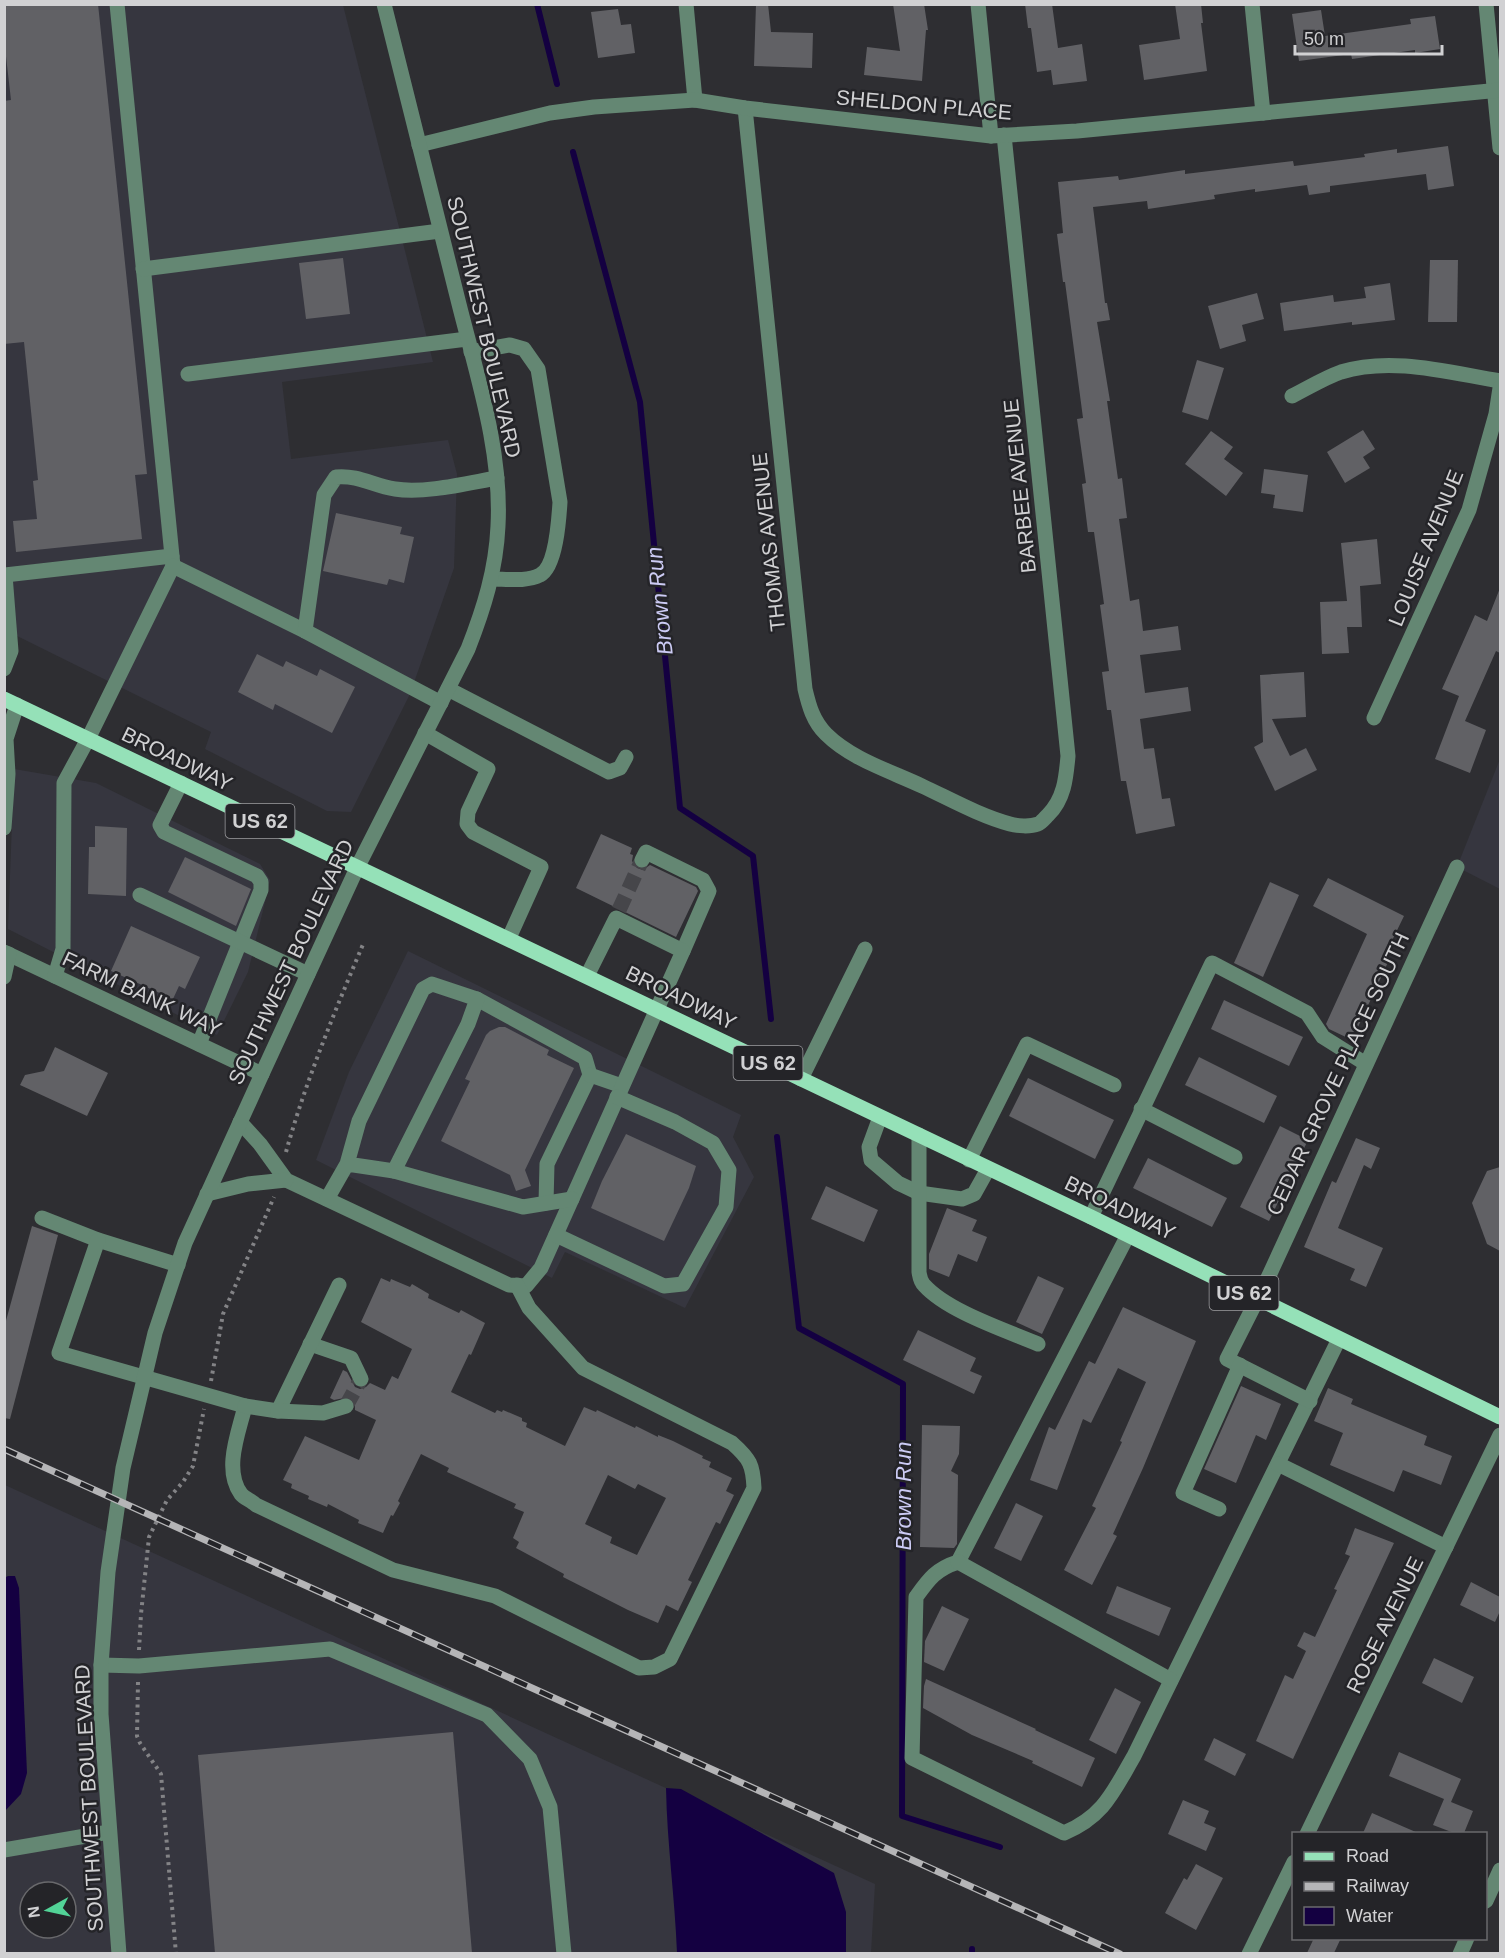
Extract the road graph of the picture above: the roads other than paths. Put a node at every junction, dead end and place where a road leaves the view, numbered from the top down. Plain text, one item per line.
1 (117, 4) edge
2 (384, 4) edge
3 (686, 4) edge
4 (978, 4) edge
5 (1252, 4) edge
6 (1486, 4) edge
7 (1497, 90) edge
8 (695, 100) junction
9 (746, 108) junction
10 (1263, 113) junction
11 (998, 136) junction
12 (419, 145) junction
13 (1500, 148) edge
14 (440, 231) junction
15 (143, 269) junction
16 (469, 345) junction
17 (188, 374) dead end
18 (1500, 381) edge
19 (1500, 388) edge
20 (1292, 396) dead end
21 (497, 478) junction
22 (172, 561) junction
23 (4, 575) edge
24 (492, 579) junction
25 (306, 631) junction
26 (4, 669) edge
27 (444, 696) junction
28 (11, 702) edge
29 (1374, 718) dead end
30 (425, 733) junction
31 (88, 739) junction
32 (626, 757) dead end
33 (181, 783) junction
34 (1038, 824) joint
35 (4, 828) edge
36 (642, 860) dead end
37 (1457, 867) dead end
38 (357, 868) junction
39 (140, 895) dead end
40 (509, 938) junction
41 (240, 943) junction
42 (865, 949) dead end
43 (683, 951) junction
44 (7, 953) edge
45 (308, 974) junction
46 (55, 976) junction
47 (587, 976) junction
48 (4, 977) edge
49 (477, 999) junction
50 (656, 1009) junction
51 (199, 1044) junction
52 (1366, 1064) junction
53 (262, 1074) junction
54 (590, 1075) junction
55 (801, 1079) junction
56 (1114, 1085) dead end
57 (619, 1091) junction
58 (1141, 1109) junction
59 (880, 1117) junction
60 (240, 1122) junction
61 (919, 1135) junction
62 (1235, 1157) dead end
63 (969, 1160) junction
64 (347, 1164) junction
65 (988, 1169) junction
66 (393, 1171) junction
67 (281, 1178) junction
68 (919, 1192) junction
69 (207, 1194) junction
70 (572, 1198) junction
71 (327, 1199) junction
72 (546, 1203) junction
73 (1091, 1217) junction
74 (42, 1218) dead end
75 (556, 1235) junction
76 (1128, 1235) junction
77 (98, 1240) junction
78 (178, 1265) junction
79 (339, 1285) dead end
80 (517, 1285) junction
81 (1257, 1299) junction
82 (1339, 1339) junction
83 (310, 1344) junction
84 (1038, 1344) dead end
85 (1240, 1365) junction
86 (144, 1379) junction
87 (361, 1379) dead end
88 (1310, 1401) junction
89 (245, 1406) junction
90 (346, 1406) dead end
91 (278, 1411) junction
92 (1500, 1417) edge
93 (1500, 1435) edge
94 (1278, 1464) junction
95 (1219, 1509) dead end
96 (1446, 1547) junction
97 (958, 1562) junction
98 (101, 1665) junction
99 (1171, 1680) junction
100 (109, 1832) junction
101 (1308, 1832) edge
102 (4, 1850) edge
103 (1292, 1864) edge
104 (1500, 1870) edge
105 (1487, 1897) edge
106 (120, 1953) edge
107 (564, 1953) edge
108 (1249, 1953) edge

1 - 15 street
2 - 12 street, SOUTHWEST BOULEVARD
3 - 8 street
4 - 11 street, BARBEE AVENUE
5 - 10 street
6 - 7 street
7 - 10 street, SHELDON PLACE
7 - 13 street
8 - 9 street, SHELDON PLACE
8 - 12 street, SHELDON PLACE
9 - 11 street, SHELDON PLACE
9 - 34 street, THOMAS AVENUE
10 - 11 street, SHELDON PLACE
11 - 34 street, BARBEE AVENUE
12 - 14 street, SOUTHWEST BOULEVARD
14 - 15 street
14 - 16 street, SOUTHWEST BOULEVARD
15 - 22 street
16 - 17 street
16 - 21 street, SOUTHWEST BOULEVARD
16 - 24 street
18 - 20 street
19 - 29 street, LOUISE AVENUE
21 - 24 street, SOUTHWEST BOULEVARD
21 - 25 street
22 - 23 street
22 - 25 street
22 - 31 street
23 - 26 street
24 - 27 street, SOUTHWEST BOULEVARD
25 - 27 street
27 - 30 street, SOUTHWEST BOULEVARD
27 - 32 street
28 - 31 main road, BROADWAY / US 62
28 - 35 street
30 - 38 street, SOUTHWEST BOULEVARD
30 - 40 street
31 - 33 main road, BROADWAY / US 62
31 - 46 street
33 - 38 main road, BROADWAY / US 62
33 - 41 street
36 - 43 street
37 - 52 street, CEDAR GROVE PLACE SOUTH
38 - 40 main road, BROADWAY / US 62
38 - 45 street, SOUTHWEST BOULEVARD
39 - 41 street
40 - 47 main road, BROADWAY / US 62
41 - 45 street
41 - 51 street
42 - 55 street
43 - 47 street
43 - 50 street
44 - 46 street, FARM BANK WAY
44 - 48 street
45 - 53 street, SOUTHWEST BOULEVARD
46 - 51 street, FARM BANK WAY
47 - 50 main road, BROADWAY / US 62
49 - 54 street
49 - 64 street
49 - 66 street
50 - 55 main road, BROADWAY / US 62
50 - 57 street
51 - 53 street, FARM BANK WAY
52 - 58 street
52 - 81 street, CEDAR GROVE PLACE SOUTH
53 - 60 street, SOUTHWEST BOULEVARD
54 - 57 street
54 - 72 street
55 - 59 main road, BROADWAY / US 62
56 - 63 street
57 - 70 street
57 - 75 street
58 - 62 street
58 - 73 street
59 - 61 main road, BROADWAY / US 62
59 - 68 street
60 - 67 street
60 - 69 street, SOUTHWEST BOULEVARD
61 - 63 main road, BROADWAY / US 62
61 - 68 street
63 - 65 main road, BROADWAY / US 62
64 - 66 street
64 - 71 street
65 - 68 street
65 - 73 main road, BROADWAY / US 62
66 - 72 street
67 - 69 street
67 - 71 street
68 - 84 street
69 - 78 street, SOUTHWEST BOULEVARD
70 - 72 street
70 - 75 street
71 - 80 street
73 - 76 main road, BROADWAY / US 62
74 - 77 street
75 - 80 street
76 - 81 main road, BROADWAY / US 62
76 - 97 street
77 - 78 street
77 - 86 street
78 - 86 street, SOUTHWEST BOULEVARD
79 - 83 street
80 - 89 street
81 - 82 main road, BROADWAY / US 62
81 - 85 street, CEDAR GROVE PLACE SOUTH
82 - 88 street
82 - 92 main road, BROADWAY / US 62
83 - 87 street
83 - 91 street
85 - 88 street
85 - 95 street
86 - 89 street
86 - 98 street, SOUTHWEST BOULEVARD
88 - 94 street
89 - 91 street
90 - 91 street
93 - 96 street, ROSE AVENUE
94 - 96 street
94 - 99 street
96 - 101 street, ROSE AVENUE
97 - 99 street
97 - 99 street
98 - 100 street, SOUTHWEST BOULEVARD
98 - 107 street
100 - 102 street
100 - 106 street, SOUTHWEST BOULEVARD
103 - 108 street
104 - 105 street

